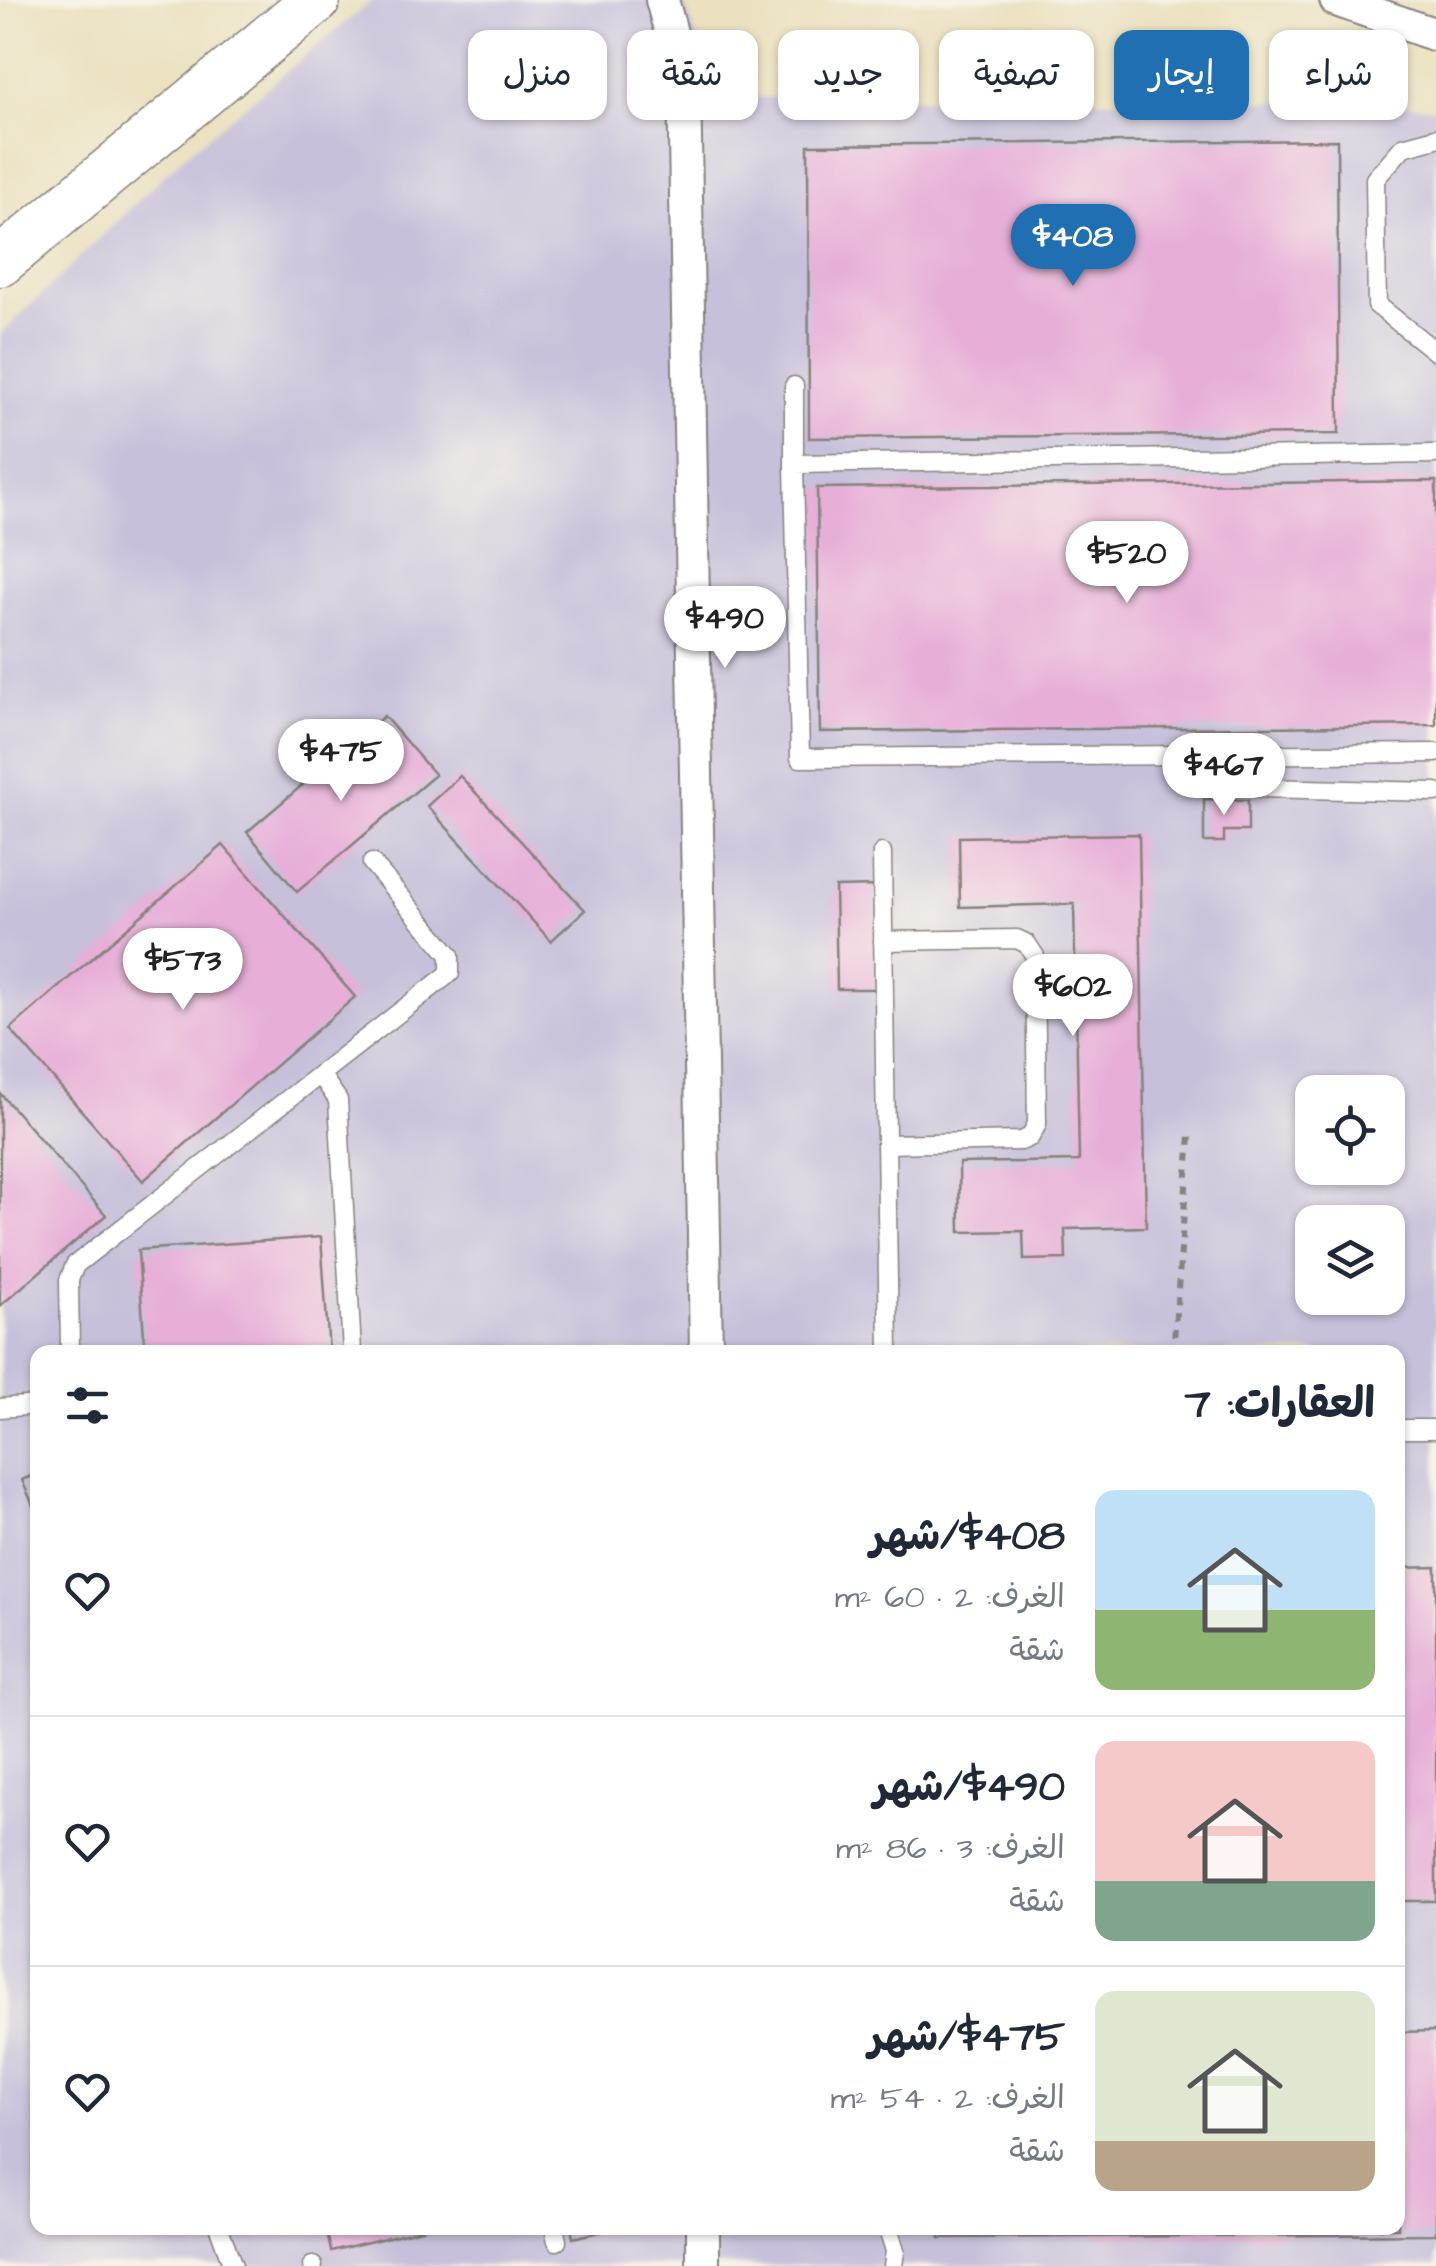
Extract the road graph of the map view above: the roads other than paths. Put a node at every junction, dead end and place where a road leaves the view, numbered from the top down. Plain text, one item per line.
1 (316, 0) edge
2 (662, 0) edge
3 (1336, 0) edge
4 (1436, 35) edge
5 (1436, 138) edge
6 (0, 262) edge
7 (1436, 352) edge
8 (794, 386) dead end
9 (1436, 454) edge
10 (794, 464) junction
11 (1436, 754) edge
12 (1260, 788) dead end
13 (1436, 792) edge
14 (882, 853) dead end
15 (372, 864) dead end
16 (883, 941) junction
17 (320, 1074) junction
18 (886, 1144) junction
19 (70, 1345) edge
20 (352, 1345) edge
21 (706, 1345) edge
22 (889, 1345) edge
23 (30, 1406) edge
24 (0, 1408) edge
25 (1405, 1428) edge
26 (1436, 1428) edge
27 (222, 2235) edge
28 (703, 2235) edge
29 (890, 2235) edge
30 (233, 2266) edge
31 (703, 2266) edge
32 (893, 2266) edge

1 - 6 main road
2 - 21 street
3 - 4 street
5 - 7 lane
8 - 10 lane
9 - 10 lane
10 - 11 lane
12 - 13 lane
14 - 16 lane
15 - 17 lane
16 - 18 lane
16 - 18 lane
17 - 19 lane
17 - 20 lane
18 - 22 lane
23 - 24 lane
25 - 26 lane
27 - 30 lane
28 - 31 street
29 - 32 lane

